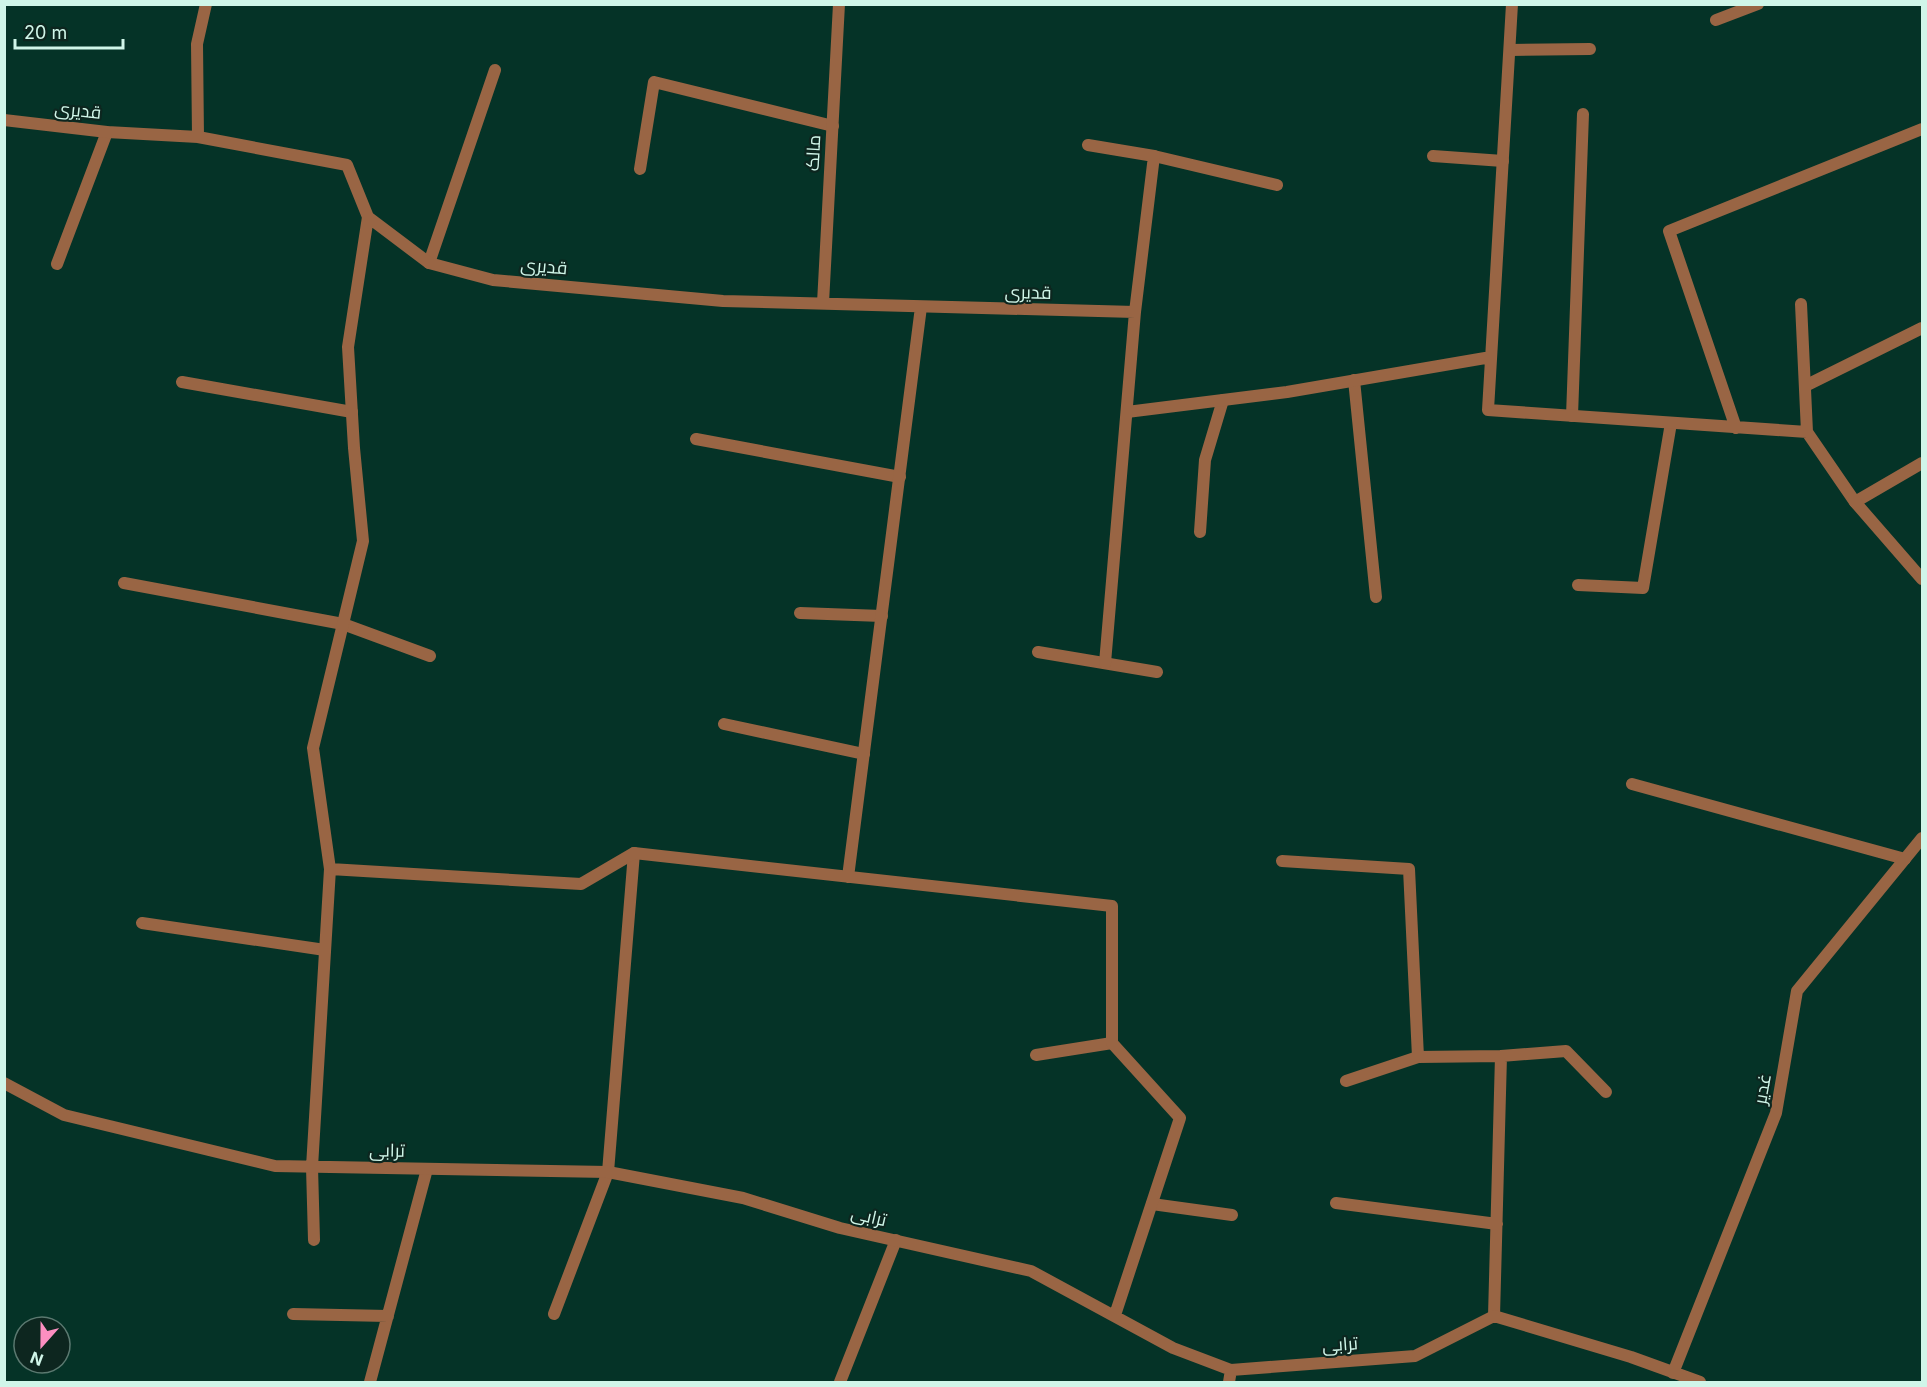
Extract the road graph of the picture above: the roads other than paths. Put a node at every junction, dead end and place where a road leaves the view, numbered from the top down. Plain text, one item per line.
1 (206, 4) edge
2 (839, 4) edge
3 (1512, 4) edge
4 (1758, 4) edge
5 (1716, 20) dead end
6 (1590, 49) dead end
7 (1510, 50) junction
8 (495, 70) dead end
9 (1584, 114) dead end
10 (4, 120) edge
11 (832, 126) junction
12 (1923, 129) edge
13 (107, 132) junction
14 (198, 137) junction
15 (1088, 145) dead end
16 (1154, 156) junction
17 (1433, 156) dead end
18 (1503, 161) junction
19 (640, 169) dead end
20 (1277, 185) dead end
21 (368, 217) junction
22 (429, 263) junction
23 (57, 264) dead end
24 (822, 303) junction
25 (1800, 304) dead end
26 (921, 307) junction
27 (1135, 312) junction
28 (1923, 328) edge
29 (1491, 357) junction
30 (1354, 380) junction
31 (182, 382) dead end
32 (1805, 386) junction
33 (1223, 400) junction
34 (352, 412) junction
35 (1127, 412) junction
36 (1572, 416) junction
37 (1671, 423) junction
38 (1736, 428) junction
39 (1807, 432) junction
40 (696, 439) dead end
41 (1923, 463) edge
42 (900, 477) junction
43 (1855, 502) junction
44 (1200, 532) dead end
45 (1923, 579) edge
46 (124, 583) dead end
47 (1578, 585) dead end
48 (1376, 597) dead end
49 (800, 613) dead end
50 (882, 616) junction
51 (343, 624) junction
52 (1038, 652) dead end
53 (430, 656) dead end
54 (1105, 663) junction
55 (1157, 672) dead end
56 (724, 724) dead end
57 (864, 754) junction
58 (1632, 784) dead end
59 (1923, 838) edge
60 (634, 853) junction
61 (1905, 859) junction
62 (1282, 861) dead end
63 (330, 869) junction
64 (848, 877) junction
65 (142, 923) dead end
66 (325, 950) junction
67 (1112, 1043) junction
68 (1036, 1055) dead end
69 (1501, 1056) junction
70 (1418, 1057) junction
71 (1346, 1081) dead end
72 (4, 1083) edge
73 (1606, 1092) dead end
74 (312, 1167) junction
75 (427, 1169) junction
76 (608, 1172) junction
77 (1336, 1203) dead end
78 (1152, 1204) junction
79 (1232, 1215) dead end
80 (1497, 1224) junction
81 (314, 1240) dead end
82 (896, 1240) junction
83 (293, 1314) dead end
84 (554, 1314) dead end
85 (1115, 1315) junction
86 (388, 1316) junction
87 (1494, 1316) junction
88 (1673, 1373) junction
89 (1230, 1376) edge
90 (370, 1383) edge
91 (840, 1383) edge
92 (1700, 1383) edge

1 - 14 street
2 - 11 street, مالک
3 - 7 street
4 - 5 street
6 - 7 street
7 - 18 street
8 - 22 street
9 - 36 street
10 - 13 street, قدیری
11 - 19 street
11 - 24 street, مالک
12 - 38 street
13 - 14 street, قدیری
13 - 23 street
14 - 21 street, قدیری
15 - 16 street
16 - 20 street
16 - 27 street
17 - 18 street
18 - 29 street
21 - 22 street, قدیری
21 - 34 street
22 - 24 street, قدیری
24 - 26 street, قدیری
25 - 32 street
26 - 27 street, قدیری
26 - 42 street
27 - 35 street
28 - 32 street
29 - 30 street
29 - 36 street
30 - 33 street
30 - 48 street
31 - 34 street
32 - 39 street
33 - 35 street
33 - 44 street
34 - 51 street
35 - 54 street
36 - 37 street
37 - 38 street
37 - 47 street
38 - 39 street
39 - 43 street
40 - 42 street
41 - 43 street
42 - 50 street
43 - 45 street
46 - 51 street
49 - 50 street
50 - 57 street
51 - 53 street
51 - 63 street
52 - 54 street
54 - 55 street
56 - 57 street
57 - 64 street
58 - 61 street
59 - 61 street, غدیر
60 - 63 street
60 - 64 street
60 - 76 street
61 - 88 street, غدیر
62 - 70 street
63 - 66 street
64 - 67 street
65 - 66 street
66 - 74 street
67 - 68 street
67 - 78 street
69 - 70 street
69 - 73 street
69 - 80 street
70 - 71 street
72 - 74 street, ترابی
74 - 75 street, ترابی
74 - 81 street
75 - 76 street, ترابی
75 - 86 street
76 - 82 street, ترابی
76 - 84 street
77 - 80 street
78 - 79 street
78 - 85 street
80 - 87 street
82 - 85 street, ترابی
82 - 91 street
83 - 86 street
85 - 89 street, ترابی
86 - 90 street
87 - 88 street
87 - 89 street, ترابی
88 - 92 street

